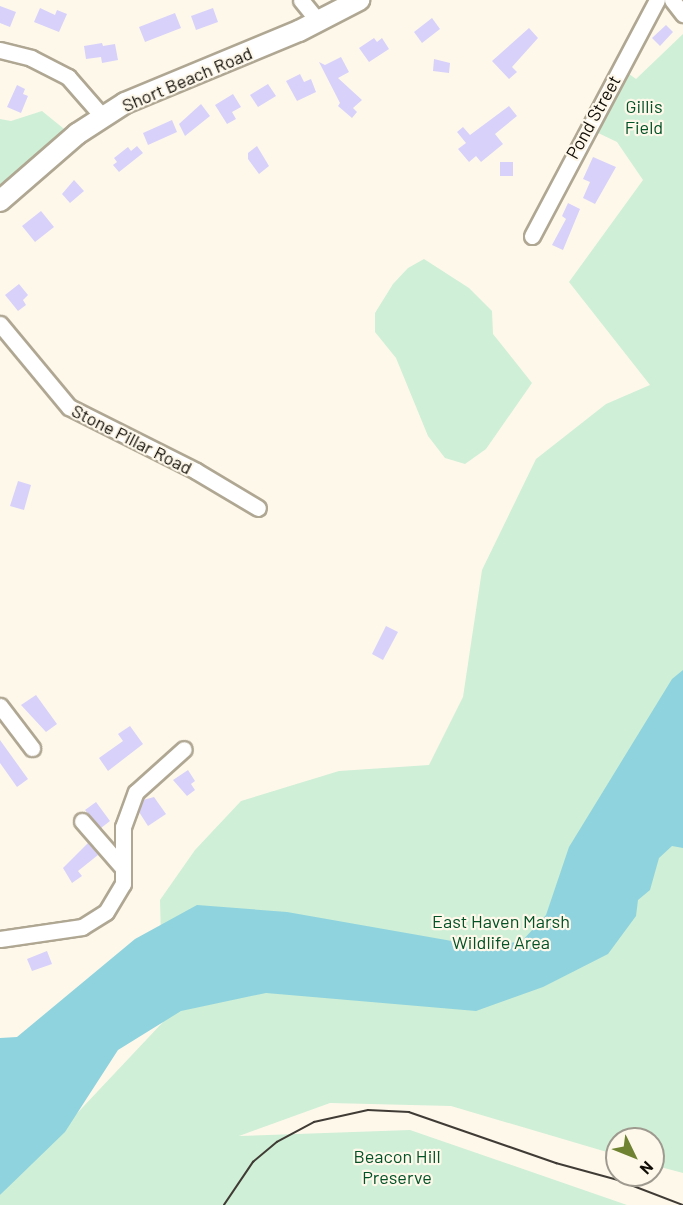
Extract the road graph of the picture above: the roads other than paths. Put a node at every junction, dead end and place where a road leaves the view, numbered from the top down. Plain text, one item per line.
1 (301, 0) edge
2 (359, 0) edge
3 (657, 0) edge
4 (672, 0) edge
5 (683, 14) edge
6 (319, 22) junction
7 (0, 50) edge
8 (102, 116) junction
9 (0, 201) edge
10 (532, 236) dead end
11 (0, 324) edge
12 (258, 508) dead end
13 (0, 706) edge
14 (32, 748) dead end
15 (184, 749) dead end
16 (82, 820) dead end
17 (122, 867) junction
18 (0, 939) edge

1 - 6 street
2 - 6 main road, Short Beach Road
3 - 10 street, Pond Street
4 - 5 street
6 - 8 main road, Short Beach Road
7 - 8 street
8 - 9 main road, Short Beach Road
11 - 12 street, Stone Pillar Road
13 - 14 street
15 - 17 street
16 - 17 street
17 - 18 street

